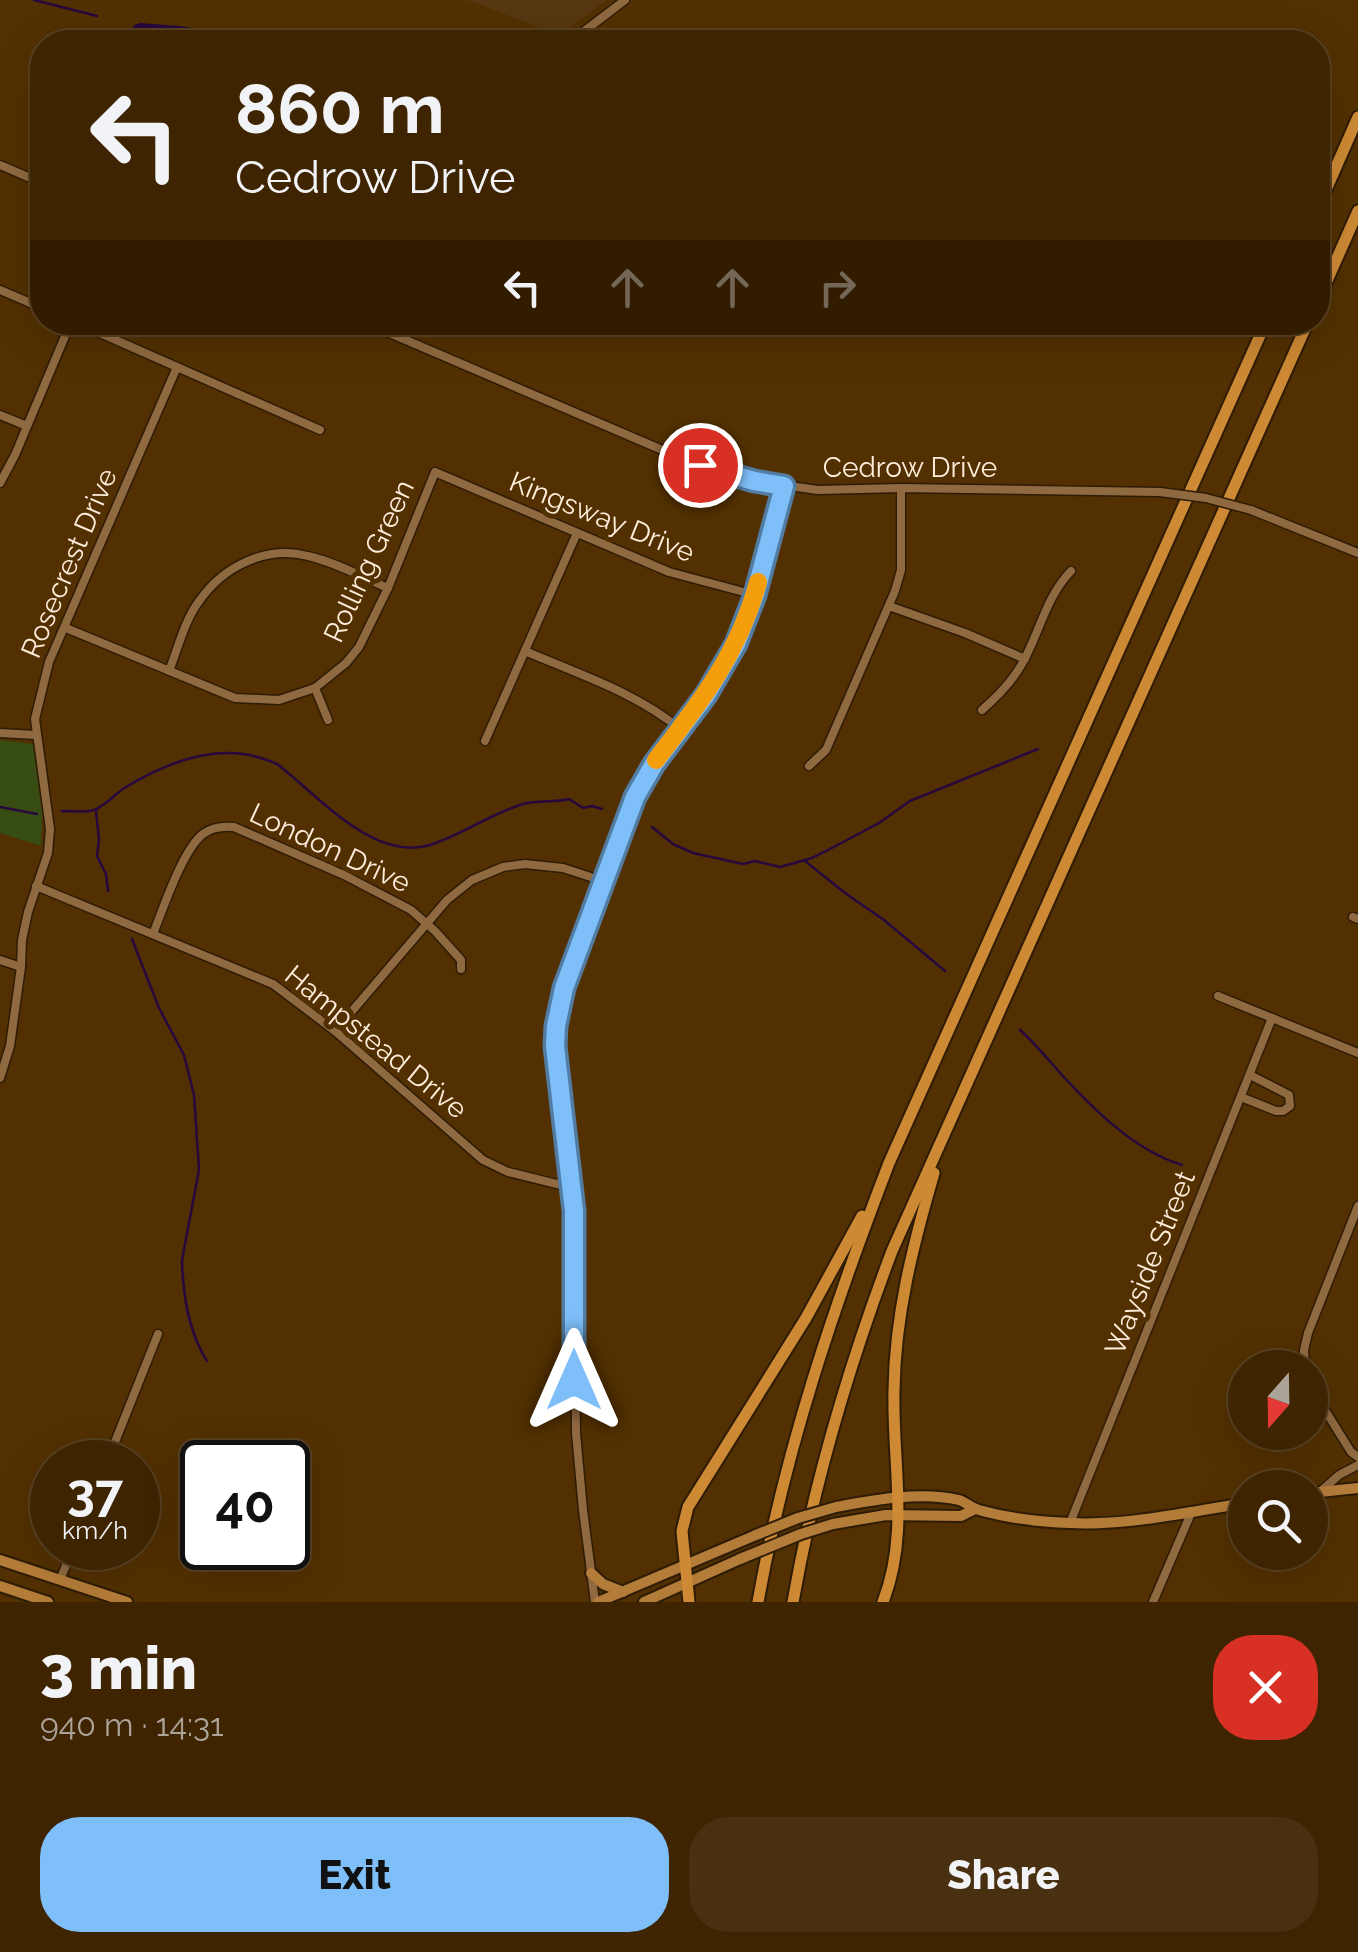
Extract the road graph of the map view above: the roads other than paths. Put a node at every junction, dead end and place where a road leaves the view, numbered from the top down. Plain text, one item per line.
1 (625, 0) edge
2 (584, 30) edge
3 (1358, 117) edge
4 (0, 165) edge
5 (30, 177) edge
6 (1330, 181) edge
7 (1358, 211) edge
8 (1330, 275) edge
9 (0, 290) edge
10 (30, 303) edge
11 (67, 335) edge
12 (103, 335) edge
13 (395, 335) edge
14 (403, 335) edge
15 (1260, 335) edge
16 (1302, 335) edge
17 (402, 338) junction
18 (177, 367) junction
19 (0, 415) edge
20 (27, 426) junction
21 (320, 430) dead end
22 (435, 472) joint
23 (0, 483) edge
24 (784, 486) junction
25 (901, 488) junction
26 (577, 533) junction
27 (1358, 552) edge
28 (1071, 571) dead end
29 (388, 588) junction
30 (755, 595) junction
31 (889, 606) junction
32 (66, 628) junction
33 (525, 651) junction
34 (1025, 659) junction
35 (169, 671) junction
36 (315, 688) junction
37 (982, 710) dead end
38 (328, 720) dead end
39 (680, 729) junction
40 (0, 733) edge
41 (36, 735) junction
42 (485, 741) dead end
43 (809, 766) dead end
44 (603, 881) junction
45 (36, 886) junction
46 (426, 924) junction
47 (153, 934) junction
48 (0, 960) edge
49 (21, 967) junction
50 (461, 970) dead end
51 (1218, 996) dead end
52 (1272, 1018) junction
53 (335, 1031) junction
54 (1358, 1053) edge
55 (1250, 1076) junction
56 (0, 1078) edge
57 (1241, 1097) junction
58 (942, 1142) junction
59 (889, 1163) junction
60 (572, 1188) junction
61 (1358, 1206) edge
62 (158, 1334) dead end
63 (1304, 1350) edge
64 (1328, 1414) edge
65 (116, 1440) edge
66 (1354, 1455) edge
67 (1358, 1465) edge
68 (1346, 1471) junction
69 (1328, 1483) edge
70 (1358, 1488) edge
71 (1328, 1491) edge
72 (899, 1498) junction
73 (1228, 1506) edge
74 (976, 1509) junction
75 (1192, 1511) junction
76 (899, 1515) junction
77 (1070, 1523) junction
78 (0, 1560) edge
79 (685, 1566) junction
80 (64, 1570) edge
81 (591, 1573) junction
82 (60, 1580) junction
83 (686, 1583) junction
84 (0, 1586) edge
85 (624, 1592) junction
86 (1154, 1599) edge
87 (48, 1602) edge
88 (128, 1602) edge
89 (597, 1602) edge
90 (644, 1602) edge
91 (689, 1602) edge
92 (758, 1602) edge
93 (793, 1602) edge
94 (884, 1602) edge
95 (1169, 1602) edge

1 - 2 street
3 - 6 highway
4 - 5 street
7 - 8 highway
9 - 10 street
11 - 20 street
12 - 18 street
13 - 17 street, Cedrow Drive
14 - 17 street
15 - 59 highway
16 - 58 highway
17 - 24 street, Cedrow Drive
18 - 21 street
18 - 32 street, Rosecrest Drive
19 - 20 street
20 - 23 street
22 - 26 street, Kingsway Drive
22 - 29 street, Rolling Green
24 - 25 street, Cedrow Drive
24 - 30 street
25 - 27 street, Cedrow Drive, bridge
25 - 31 street
26 - 30 street, Kingsway Drive
26 - 33 street
28 - 34 street
29 - 35 street
29 - 36 street, Rolling Green
30 - 39 street
31 - 34 street
31 - 43 street
32 - 35 street, Rolling Green
32 - 41 street, Rosecrest Drive
33 - 39 street
33 - 42 street
34 - 37 street
35 - 36 street, Rolling Green
36 - 38 street
39 - 44 street
40 - 41 street
41 - 45 street, Rosecrest Drive
44 - 46 street
44 - 60 street
45 - 47 street, Hampstead Drive
45 - 49 street, Rosecrest Drive
46 - 47 street, London Drive
46 - 50 street, London Drive
46 - 53 street
47 - 53 street, Hampstead Drive
48 - 49 street
49 - 56 street, Rosecrest Drive
51 - 52 street
52 - 54 street
52 - 55 street, Wayside Street
53 - 60 street, Hampstead Drive
55 - 57 street, Wayside Street
55 - 57 street
57 - 77 street, Wayside Street
58 - 72 highway
58 - 93 highway
59 - 79 highway
59 - 92 highway
60 - 81 street
61 - 63 street
62 - 65 street
64 - 66 street
66 - 68 street
67 - 68 street
68 - 69 street
70 - 71 main road
72 - 74 main road
72 - 76 highway
72 - 79 main road, bridge
73 - 75 main road
74 - 76 main road
74 - 77 main road
75 - 77 main road
75 - 86 street
76 - 83 main road, bridge
76 - 94 highway
78 - 82 main road
79 - 83 highway
79 - 85 main road
80 - 82 street
81 - 85 main road
81 - 89 street
82 - 88 main road
83 - 90 main road
83 - 91 highway
84 - 87 main road
85 - 89 main road
86 - 95 street

